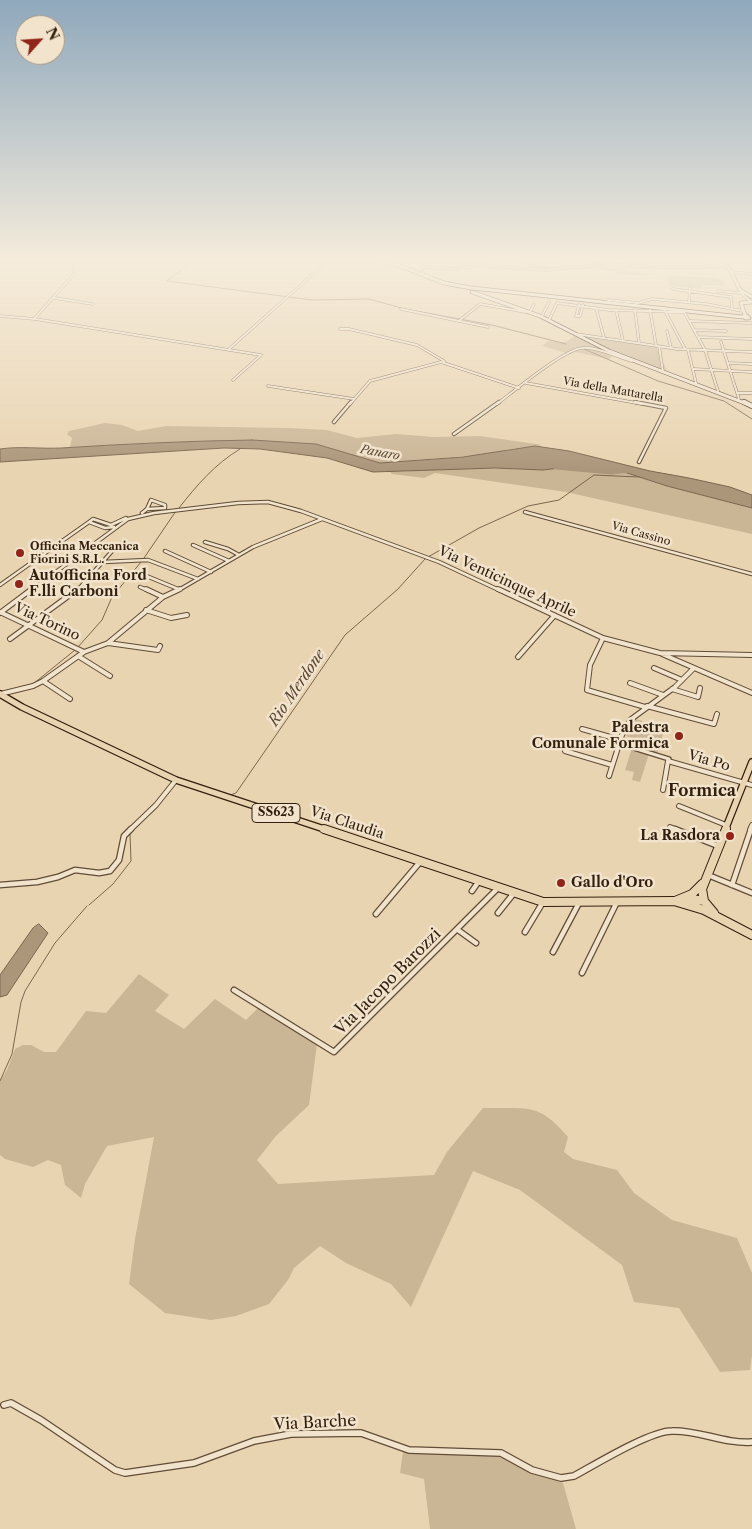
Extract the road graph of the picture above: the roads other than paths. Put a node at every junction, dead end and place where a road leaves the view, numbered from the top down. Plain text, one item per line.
1 (95, 328) edge
2 (252, 328) edge
3 (564, 328) edge
4 (602, 328) edge
5 (621, 328) edge
6 (638, 328) edge
7 (653, 328) edge
8 (674, 328) edge
9 (340, 329) dead end
10 (694, 330) joint
11 (667, 331) dead end
12 (726, 331) dead end
13 (573, 333) junction
14 (698, 337) junction
15 (604, 338) junction
16 (752, 339) edge
17 (624, 341) junction
18 (721, 342) dead end
19 (640, 343) junction
20 (747, 345) dead end
21 (658, 346) junction
22 (671, 348) junction
23 (229, 349) junction
24 (686, 350) junction
25 (705, 350) junction
26 (724, 351) junction
27 (750, 352) edge
28 (444, 361) junction
29 (636, 361) junction
30 (728, 363) junction
31 (752, 364) edge
32 (694, 369) junction
33 (712, 370) junction
34 (730, 371) junction
35 (663, 372) junction
36 (752, 372) edge
37 (233, 380) dead end
38 (526, 383) junction
39 (696, 383) junction
40 (268, 386) dead end
41 (519, 388) junction
42 (718, 391) junction
43 (738, 393) junction
44 (752, 393) edge
45 (354, 399) junction
46 (739, 399) junction
47 (752, 406) edge
48 (334, 422) dead end
49 (454, 434) dead end
50 (639, 462) dead end
51 (147, 509) junction
52 (525, 512) dead end
53 (143, 515) joint
54 (322, 519) junction
55 (89, 522) junction
56 (119, 525) junction
57 (105, 528) junction
58 (105, 535) junction
59 (124, 542) dead end
60 (205, 542) dead end
61 (193, 545) dead end
62 (165, 551) dead end
63 (239, 555) junction
64 (229, 561) junction
65 (103, 562) junction
66 (211, 572) junction
67 (752, 574) edge
68 (144, 575) dead end
69 (198, 579) junction
70 (0, 585) edge
71 (140, 587) dead end
72 (178, 589) junction
73 (163, 597) junction
74 (146, 610) junction
75 (0, 613) edge
76 (187, 616) dead end
77 (554, 616) junction
78 (28, 626) junction
79 (603, 638) junction
80 (10, 639) dead end
81 (108, 643) junction
82 (160, 646) dead end
83 (84, 652) junction
84 (660, 653) junction
85 (685, 654) junction
86 (752, 655) edge
87 (78, 656) junction
88 (518, 657) dead end
89 (680, 662) junction
90 (654, 668) dead end
91 (693, 669) junction
92 (110, 676) dead end
93 (682, 680) junction
94 (43, 681) junction
95 (630, 683) dead end
96 (700, 688) dead end
97 (672, 689) junction
98 (752, 693) edge
99 (0, 694) edge
100 (663, 695) junction
101 (70, 699) dead end
102 (646, 707) junction
103 (717, 714) dead end
104 (582, 729) dead end
105 (620, 740) junction
106 (627, 746) dead end
107 (565, 751) dead end
108 (668, 761) junction
109 (752, 762) edge
110 (612, 765) junction
111 (609, 776) dead end
112 (176, 780) junction
113 (744, 782) junction
114 (752, 785) edge
115 (662, 790) dead end
116 (679, 806) dead end
117 (726, 825) junction
118 (752, 825) edge
119 (670, 827) dead end
120 (718, 846) junction
121 (420, 861) junction
122 (705, 878) junction
123 (480, 880) junction
124 (0, 885) edge
125 (732, 885) junction
126 (500, 887) junction
127 (472, 891) dead end
128 (515, 892) junction
129 (752, 894) edge
130 (685, 901) junction
131 (704, 901) junction
132 (543, 902) junction
133 (617, 902) junction
134 (579, 903) junction
135 (498, 913) dead end
136 (376, 914) dead end
137 (722, 920) junction
138 (458, 930) junction
139 (525, 932) dead end
140 (752, 935) edge
141 (476, 943) dead end
142 (553, 952) dead end
143 (582, 974) dead end
144 (234, 990) dead end
145 (4, 1405) dead end
146 (752, 1442) edge

1 - 23 street
2 - 23 street
3 - 13 main road
4 - 15 street
5 - 17 street
6 - 19 street
7 - 21 street
8 - 24 street
9 - 28 street
10 - 12 street
10 - 14 street
11 - 22 street
13 - 15 street
13 - 29 main road
14 - 16 street
14 - 25 street
15 - 17 street
17 - 19 street
18 - 26 street
19 - 21 street
20 - 27 street
21 - 22 street
21 - 35 street
22 - 24 street
23 - 37 street
24 - 25 street
24 - 32 street
25 - 26 street
25 - 33 street
26 - 27 street
26 - 30 street
28 - 41 street
28 - 45 street
29 - 35 main road
29 - 38 street
30 - 31 street
30 - 34 street
32 - 33 street
32 - 39 street
33 - 34 street
33 - 42 street
34 - 36 street
34 - 43 street
35 - 39 main road
38 - 41 street
38 - 50 street, Via della Mattarella
39 - 42 main road
40 - 45 street
41 - 49 street
42 - 46 main road
43 - 44 street
43 - 46 street
45 - 48 street
46 - 47 main road
51 - 51 street
51 - 55 street
52 - 67 street, Via Cassino
53 - 54 street, Via Venticinque Aprile
53 - 56 street
54 - 63 street
54 - 77 street, Via Venticinque Aprile
55 - 57 street
55 - 70 street
56 - 57 street
56 - 58 street
57 - 58 street
58 - 75 street
59 - 65 street
60 - 63 street
61 - 64 street
62 - 66 street
63 - 64 street
64 - 66 street
65 - 69 street
65 - 78 street
66 - 69 street
68 - 72 street
69 - 72 street
71 - 73 street
72 - 73 street
73 - 74 street
74 - 76 street
74 - 81 street
75 - 78 street, Via Torino
77 - 79 street, Via Venticinque Aprile
77 - 88 street
78 - 80 street
78 - 83 street, Via Torino
79 - 84 street, Via Venticinque Aprile
79 - 102 street
81 - 82 street
81 - 83 street
83 - 87 street
84 - 85 street, Via Venticinque Aprile
84 - 89 street
85 - 86 street, Via Venticinque Aprile
85 - 89 street
87 - 92 street
87 - 94 street
89 - 91 street
90 - 93 street
91 - 93 street
91 - 98 street
93 - 97 street
94 - 99 street
94 - 101 street
95 - 100 street
96 - 97 street
97 - 100 street
99 - 112 main road, Via Claudia / SS623
100 - 102 street
102 - 103 street
102 - 105 street
104 - 105 street
105 - 110 street
106 - 108 street
107 - 110 street
108 - 113 street, Via Po
108 - 115 street, Via Po
109 - 113 main road
110 - 111 street
112 - 121 main road, Via Claudia / SS623
112 - 124 street
113 - 114 street, Via Po
113 - 117 main road
116 - 117 street
117 - 120 main road
118 - 125 street
119 - 120 street
120 - 122 main road
121 - 123 main road, Via Claudia / SS623
121 - 136 street
122 - 125 street
122 - 130 main road
122 - 131 main road
123 - 126 main road, Via Claudia / SS623
123 - 127 street
125 - 129 street
126 - 128 main road, Via Claudia / SS623
126 - 138 street, Via Jacopo Barozzi
128 - 132 main road, Via Claudia / SS623
128 - 135 street
130 - 131 main road, Via Claudia / SS623
130 - 133 main road, Via Claudia / SS623
130 - 137 main road, Via Claudia / SS623
131 - 137 main road, Via Claudia
132 - 134 main road, Via Claudia / SS623
132 - 139 street
133 - 134 main road, Via Claudia / SS623
133 - 143 street
134 - 142 street
137 - 140 main road, Via Claudia
138 - 141 street
138 - 144 street, Via Jacopo Barozzi
145 - 146 street, Via Barche

